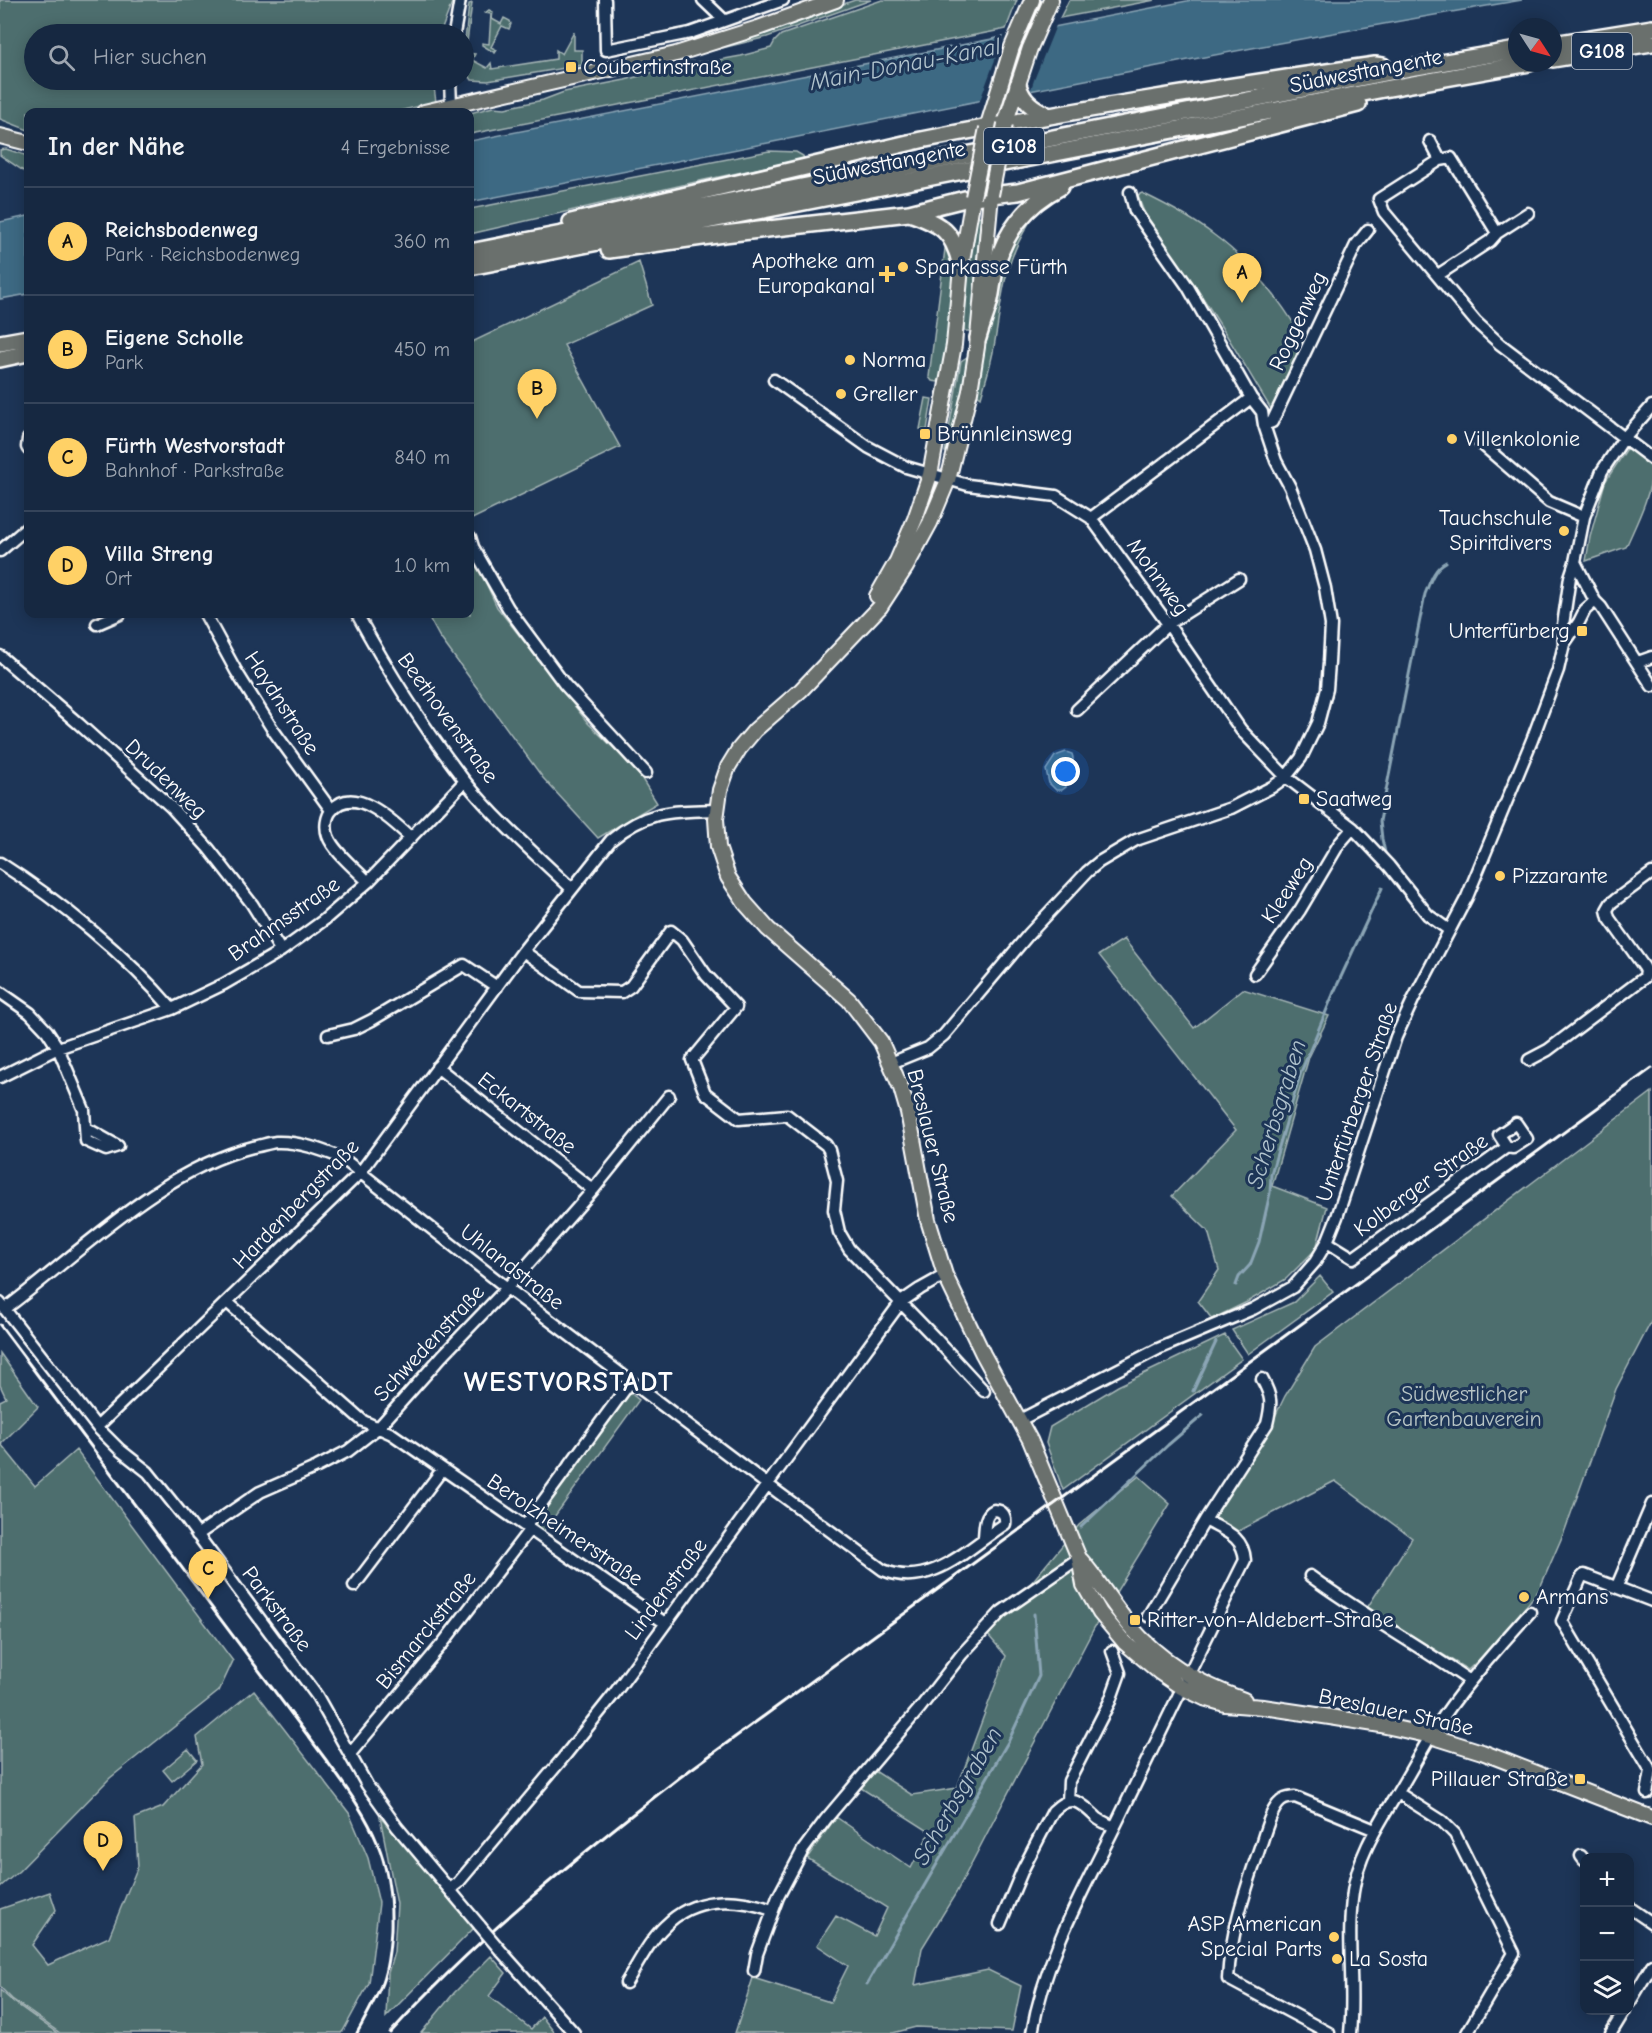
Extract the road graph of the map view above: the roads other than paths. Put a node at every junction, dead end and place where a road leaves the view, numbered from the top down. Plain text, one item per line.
1 (460, 0) edge
2 (605, 0) edge
3 (703, 0) edge
4 (783, 0) edge
5 (836, 0) edge
6 (1032, 0) edge
7 (1051, 0) edge
8 (724, 20) junction
9 (456, 24) edge
10 (1652, 28) edge
11 (1562, 43) edge
12 (1652, 43) edge
13 (1508, 52) edge
14 (1562, 58) edge
15 (1416, 67) junction
16 (1508, 67) edge
17 (1018, 85) junction
18 (1384, 89) junction
19 (450, 90) edge
20 (451, 105) junction
21 (439, 108) edge
22 (1049, 116) junction
23 (1005, 124) junction
24 (987, 128) junction
25 (0, 136) edge
26 (1430, 141) dead end
27 (24, 142) edge
28 (1440, 160) junction
29 (1076, 178) junction
30 (1130, 192) dead end
31 (991, 197) junction
32 (973, 198) junction
33 (909, 213) junction
34 (1528, 213) dead end
35 (1368, 230) dead end
36 (1497, 233) junction
37 (512, 243) junction
38 (558, 250) junction
39 (474, 251) edge
40 (474, 266) edge
41 (962, 267) junction
42 (1438, 275) junction
43 (978, 338) junction
44 (24, 339) edge
45 (0, 343) edge
46 (24, 354) edge
47 (0, 359) edge
48 (774, 380) dead end
49 (1251, 398) junction
50 (1652, 406) edge
51 (1263, 425) junction
52 (1624, 438) junction
53 (1477, 440) dead end
54 (1652, 459) edge
55 (930, 475) junction
56 (948, 480) junction
57 (1584, 517) junction
58 (1091, 518) junction
59 (24, 530) edge
60 (474, 546) edge
61 (0, 551) edge
62 (1575, 562) junction
63 (1239, 579) dead end
64 (1589, 588) junction
65 (1568, 598) junction
66 (1595, 601) junction
67 (1585, 610) junction
68 (111, 618) edge
69 (207, 618) edge
70 (359, 618) edge
71 (97, 624) dead end
72 (1168, 624) junction
73 (1564, 644) junction
74 (844, 645) junction
75 (0, 656) edge
76 (1652, 657) edge
77 (1638, 662) junction
78 (1652, 686) edge
79 (1077, 710) dead end
80 (646, 773) dead end
81 (1286, 777) junction
82 (465, 781) junction
83 (331, 810) junction
84 (716, 810) junction
85 (1353, 828) junction
86 (411, 838) junction
87 (0, 863) edge
88 (1652, 873) edge
89 (368, 882) junction
90 (571, 888) junction
91 (1449, 930) junction
92 (281, 951) junction
93 (523, 951) junction
94 (1255, 974) dead end
95 (497, 987) junction
96 (0, 992) edge
97 (172, 1009) junction
98 (328, 1035) dead end
99 (58, 1048) junction
100 (1529, 1060) dead end
101 (891, 1063) junction
102 (437, 1067) junction
103 (0, 1077) edge
104 (669, 1096) dead end
105 (86, 1128) dead end
106 (1507, 1148) dead end
107 (360, 1173) junction
108 (593, 1190) junction
109 (1327, 1242) junction
110 (945, 1275) junction
111 (507, 1288) junction
112 (227, 1302) junction
113 (901, 1302) junction
114 (2, 1306) edge
115 (1262, 1379) dead end
116 (631, 1381) junction
117 (984, 1391) dead end
118 (1020, 1420) junction
119 (97, 1427) junction
120 (379, 1427) junction
121 (442, 1470) junction
122 (768, 1485) junction
123 (1652, 1504) edge
124 (1205, 1520) junction
125 (528, 1527) junction
126 (197, 1535) junction
127 (984, 1538) dead end
128 (1079, 1558) junction
129 (1310, 1576) dead end
130 (354, 1586) dead end
131 (1617, 1586) junction
132 (1652, 1601) edge
133 (1530, 1612) dead end
134 (1148, 1616) dead end
135 (665, 1623) junction
136 (1112, 1651) dead end
137 (1184, 1681) junction
138 (1470, 1682) junction
139 (1431, 1736) junction
140 (350, 1754) junction
141 (1398, 1793) junction
142 (1647, 1793) dead end
143 (1068, 1801) junction
144 (1652, 1818) edge
145 (1114, 1827) junction
146 (1374, 1830) junction
147 (450, 1889) junction
148 (772, 1910) junction
149 (1634, 1911) edge
150 (1652, 1923) edge
151 (1000, 1924) dead end
152 (1652, 1965) edge
153 (754, 1971) dead end
154 (626, 1983) dead end
155 (1634, 1994) edge
156 (1622, 2015) edge
157 (574, 2033) edge
158 (1032, 2033) edge
159 (1329, 2033) edge
160 (1350, 2033) edge
161 (1467, 2033) edge
162 (1611, 2033) edge

1 - 9 street
2 - 8 street
3 - 8 street
4 - 8 street
5 - 20 main road
6 - 24 main road, Breslauer Straße
7 - 17 main road, Breslauer Straße
10 - 11 highway, G108
12 - 14 highway, G108
13 - 15 highway, Südwesttangente / G108
15 - 22 highway
15 - 37 highway, Südwesttangente / G108
16 - 18 highway, Südwesttangente / G108
17 - 22 highway
17 - 23 main road, Breslauer Straße
18 - 29 highway
18 - 38 highway, Südwesttangente / G108
19 - 20 street
20 - 21 main road
22 - 23 highway
23 - 24 highway, bridge
23 - 31 main road, Breslauer Straße, bridge
24 - 32 main road, Breslauer Straße, bridge
24 - 37 highway
25 - 27 main road
26 - 28 street
28 - 36 street
28 - 42 street
29 - 31 highway
29 - 43 highway
30 - 49 street
31 - 32 highway
31 - 43 main road, Breslauer Straße
32 - 33 highway
32 - 41 main road, Breslauer Straße
33 - 38 highway
33 - 41 highway
34 - 36 street
35 - 51 street, Roggenweg
36 - 42 street
37 - 39 highway, Südwesttangente / G108
38 - 40 highway, Südwesttangente / G108
41 - 55 main road, Breslauer Straße
42 - 52 street
43 - 56 main road, Breslauer Straße
44 - 45 highway
46 - 47 highway
48 - 55 street
49 - 51 street
49 - 58 street
50 - 52 street, Unterfürberger Straße
51 - 81 street
52 - 54 street
52 - 57 street, Unterfürberger Straße
53 - 57 street
55 - 56 street
55 - 74 main road, Breslauer Straße
56 - 58 street, Mohnweg
56 - 74 main road, Breslauer Straße
57 - 62 street, Unterfürberger Straße
58 - 72 street, Mohnweg
59 - 61 street
60 - 80 street
62 - 64 street
62 - 65 street, Unterfürberger Straße
63 - 72 street
64 - 65 street
64 - 66 street
65 - 67 street
65 - 73 street, Unterfürberger Straße
66 - 67 street, Unterfürberger Straße
66 - 77 street
67 - 73 street, Unterfürberger Straße
68 - 71 street
69 - 83 street, Haydnstraße
70 - 82 street, Beethovenstraße
72 - 79 street
72 - 81 street, Mohnweg
73 - 91 street, Unterfürberger Straße
74 - 84 main road, Breslauer Straße
75 - 92 street, Drudenweg
76 - 77 street
77 - 78 street
81 - 85 street, Mohnweg
81 - 101 street
82 - 86 street, Brahmsstraße
82 - 90 street, Beethovenstraße
83 - 86 street
83 - 89 street
84 - 90 street, Hardenbergstraße
84 - 101 main road, Breslauer Straße
85 - 91 street, Mohnweg
85 - 94 street, Kleeweg
86 - 89 street, Brahmsstraße
87 - 97 street
88 - 100 street
89 - 92 street, Brahmsstraße
90 - 93 street, Hardenbergstraße
91 - 109 street, Unterfürberger Straße
92 - 97 street, Brahmsstraße
93 - 95 street, Hardenbergstraße
93 - 113 street
95 - 98 street
95 - 102 street, Hardenbergstraße
96 - 99 street
97 - 99 street, Brahmsstraße
99 - 103 street, Brahmsstraße
99 - 105 street
101 - 110 main road, Breslauer Straße
102 - 107 street, Hardenbergstraße
102 - 108 street, Eckartstraße
104 - 108 street, Schwedenstraße
106 - 109 street, Kolberger Straße
107 - 111 street, Uhlandstraße
107 - 112 street, Hardenbergstraße
107 - 114 street, Uhlandstraße
108 - 111 street, Schwedenstraße
109 - 118 street, Unterfürberger Straße
110 - 113 street, Lindenstraße
110 - 118 main road, Breslauer Straße
111 - 116 street, Uhlandstraße
111 - 120 street, Schwedenstraße
112 - 119 street, Hardenbergstraße
112 - 120 street, Berolzheimerstraße
113 - 117 street
113 - 122 street, Lindenstraße
114 - 119 street, Parkstraße
115 - 124 street
116 - 122 street, Uhlandstraße
116 - 125 street, Bismarckstraße
118 - 128 main road, Breslauer Straße
119 - 126 street, Parkstraße
120 - 121 street, Berolzheimerstraße
120 - 126 street, Schwedenstraße
121 - 125 street, Berolzheimerstraße
121 - 130 street
122 - 127 street, Uhlandstraße
122 - 135 street, Lindenstraße
123 - 131 street
124 - 134 street
124 - 137 street
125 - 135 street, Berolzheimerstraße
125 - 140 street, Bismarckstraße
126 - 140 street, Parkstraße
128 - 137 main road, Breslauer Straße
128 - 148 street
129 - 138 street
131 - 132 street
131 - 142 street
133 - 138 street
135 - 147 street, Lindenstraße
136 - 143 street
137 - 139 main road, Breslauer Straße
137 - 145 street
138 - 139 street
139 - 141 street
139 - 144 main road, Breslauer Straße
140 - 147 street, Parkstraße
141 - 146 street
141 - 161 street
143 - 145 street
143 - 151 street
145 - 158 street
146 - 159 street
146 - 160 street
147 - 157 street, Parkstraße, bridge
148 - 153 street
148 - 154 street
149 - 150 street
152 - 155 street
156 - 162 street

